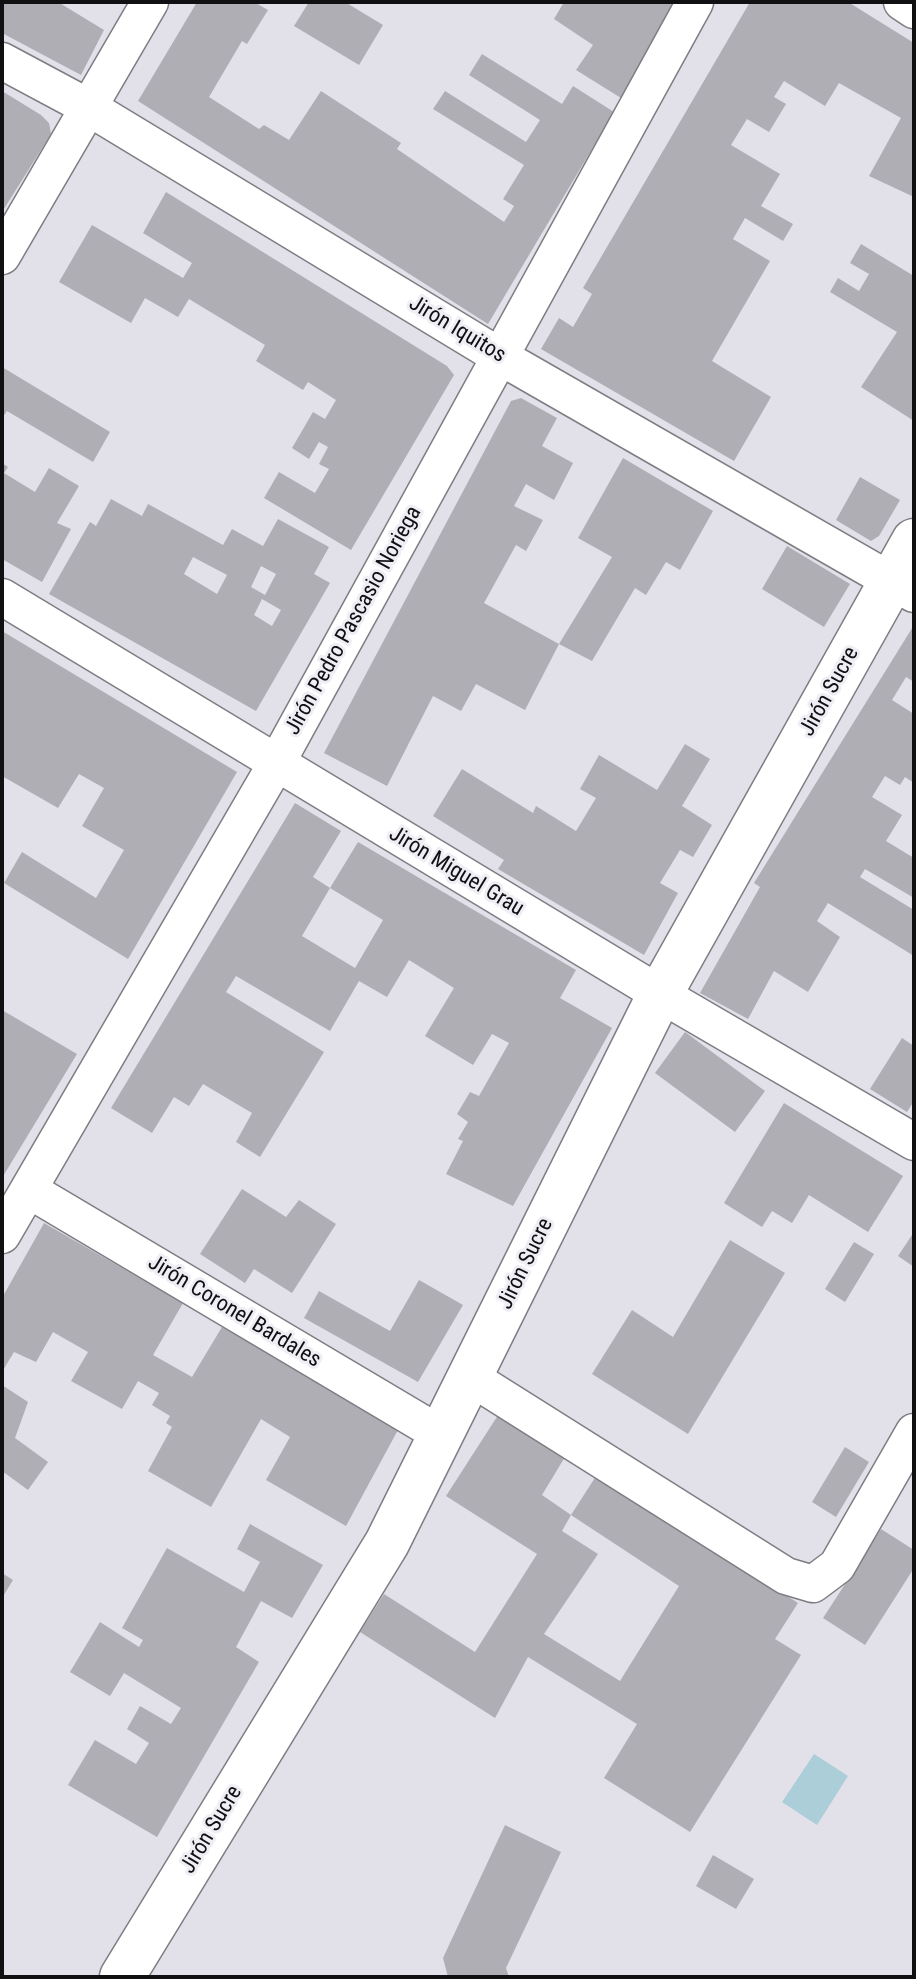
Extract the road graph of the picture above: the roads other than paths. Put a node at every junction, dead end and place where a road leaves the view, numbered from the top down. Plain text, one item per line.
1 (150, 2) edge
2 (695, 2) edge
3 (902, 2) edge
4 (914, 10) edge
5 (2, 61) edge
6 (88, 107) junction
7 (2, 256) edge
8 (499, 356) junction
9 (914, 541) edge
10 (903, 588) edge
11 (2, 597) edge
12 (276, 764) junction
13 (660, 994) junction
14 (914, 1142) edge
15 (29, 1190) junction
16 (2, 1235) edge
17 (470, 1377) junction
18 (914, 1432) edge
19 (440, 1434) junction
20 (122, 1977) edge

1 - 6 street
2 - 8 street, Jirón Pedro Pascasio Noriega
3 - 4 street
5 - 6 street, Jirón Iquitos
6 - 7 street
6 - 8 street, Jirón Iquitos
8 - 10 street, Jirón Iquitos
8 - 12 street, Jirón Pedro Pascasio Noriega
9 - 10 street, Jirón Sucre
10 - 13 street, Jirón Sucre
11 - 12 street, Jirón Miguel Grau
12 - 13 street, Jirón Miguel Grau
12 - 15 street, Jirón Pedro Pascasio Noriega
13 - 14 street, Jirón Miguel Grau
13 - 17 street, Jirón Sucre
15 - 16 street, Jirón Pedro Pascasio Noriega
15 - 19 street, Jirón Coronel Bardales
17 - 18 street
17 - 19 street, Jirón Sucre
19 - 20 street, Jirón Sucre

